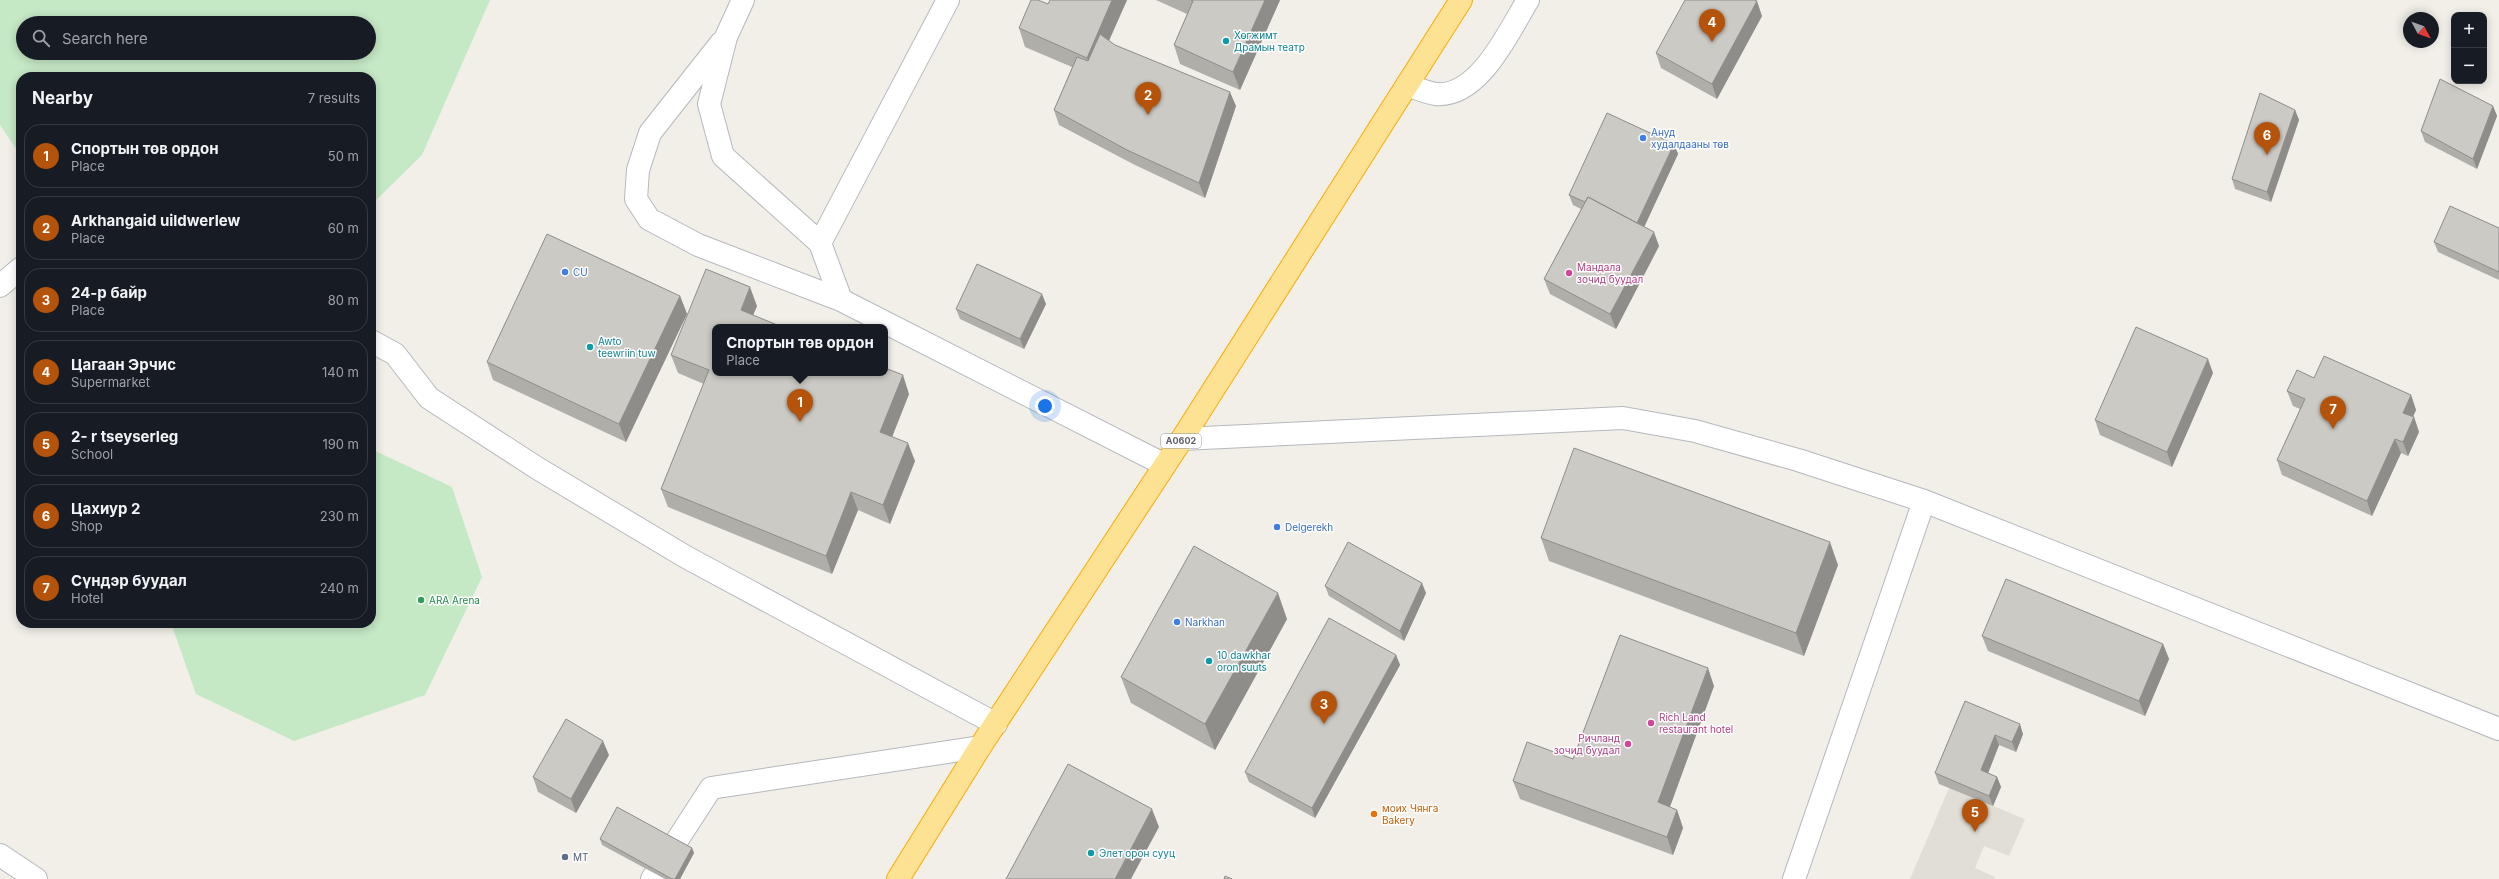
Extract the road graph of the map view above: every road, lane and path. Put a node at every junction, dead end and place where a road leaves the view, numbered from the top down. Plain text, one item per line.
1 (743, 0) edge
2 (948, 0) edge
3 (1461, 0) edge
4 (1528, 0) edge
5 (726, 37) junction
6 (1407, 85) junction
7 (820, 243) junction
8 (16, 272) edge
9 (0, 286) edge
10 (841, 300) junction
11 (376, 344) edge
12 (1182, 439) junction
13 (1165, 465) junction
14 (1924, 501) junction
15 (996, 724) junction
16 (2499, 729) edge
17 (980, 747) junction
18 (0, 855) edge
19 (36, 879) edge
20 (652, 879) edge
21 (898, 879) edge
22 (1794, 879) edge

1 - 5 street
2 - 7 street
3 - 6 highway, A0602
4 - 6 street
5 - 7 street
5 - 10 street
6 - 12 highway, A0602
7 - 10 street
8 - 9 street
10 - 13 street
11 - 15 street
12 - 13 highway, A0602
12 - 14 street
13 - 15 highway, A0602
14 - 16 street
14 - 22 street
15 - 17 highway, A0602
17 - 20 street
17 - 21 highway, A0602
18 - 19 street

